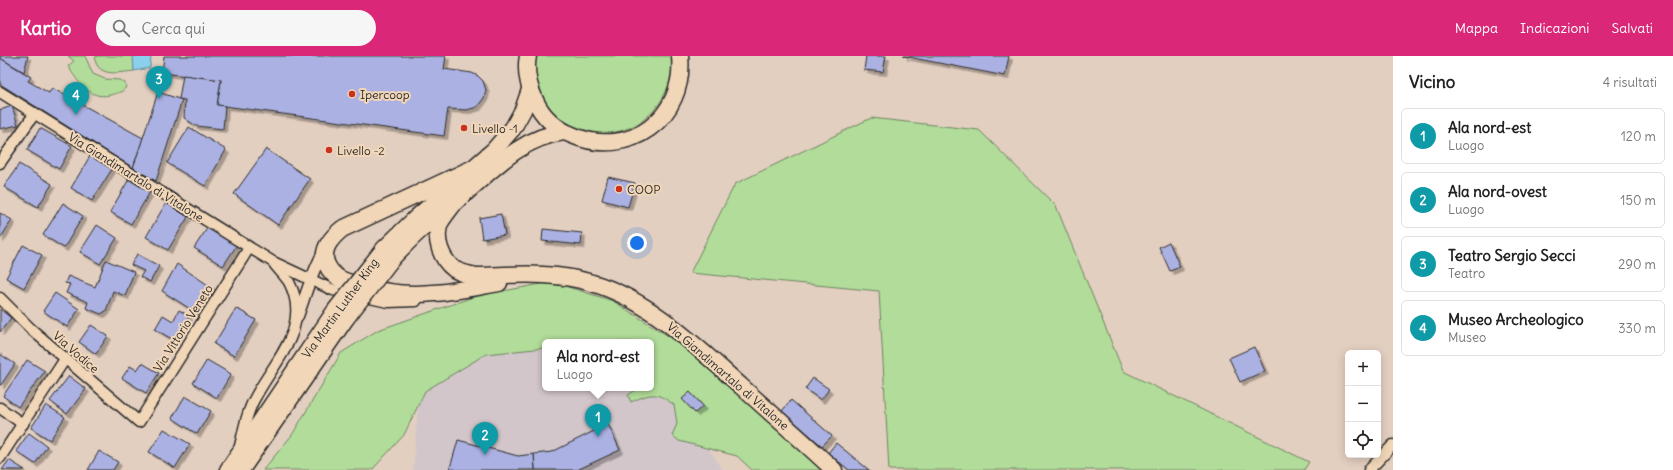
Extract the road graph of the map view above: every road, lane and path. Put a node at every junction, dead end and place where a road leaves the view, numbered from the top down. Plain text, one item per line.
1 (528, 56) edge
2 (683, 61) edge
3 (530, 90) junction
4 (0, 92) edge
5 (5, 98) edge
6 (36, 113) junction
7 (564, 132) junction
8 (0, 163) edge
9 (471, 170) junction
10 (455, 202) junction
11 (249, 248) junction
12 (325, 249) junction
13 (388, 253) junction
14 (272, 262) junction
15 (310, 280) junction
16 (593, 283) junction
17 (466, 289) junction
18 (0, 298) edge
19 (296, 323) junction
20 (65, 359) junction
21 (0, 408) edge
22 (139, 422) joint
23 (23, 424) junction
24 (1393, 445) edge
25 (0, 458) edge
26 (235, 466) edge
27 (834, 470) edge
28 (1369, 470) edge

1 - 3 main road
2 - 7 main road
3 - 7 main road
3 - 9 main road, Via Martin Luther King
4 - 5 street, Via Giandimartalo di Vitalone
5 - 6 street, Via Giandimartalo di Vitalone
6 - 8 street
6 - 11 street, Via Giandimartalo di Vitalone
7 - 10 main road, Via Martin Luther King
9 - 12 main road
9 - 13 main road, Via Martin Luther King
10 - 13 main road, Via Martin Luther King
10 - 16 main road
11 - 14 street, Via Giandimartalo di Vitalone
11 - 22 street, Via Vittorio Veneto
12 - 15 street, Via Giandimartalo di Vitalone
12 - 17 main road
13 - 26 main road, Via Martin Luther King, bridge
14 - 15 street, Via Giandimartalo di Vitalone
14 - 19 street, Via Giandimartalo di Vitalone
15 - 17 street, Via Giandimartalo di Vitalone
15 - 19 street, Via Giandimartalo di Vitalone
16 - 17 main road
16 - 27 main road, Via Giandimartalo di Vitalone
18 - 20 street, Via Vodice
19 - 26 street, Via Giandimartalo di Vitalone
20 - 22 street, Via Vodice
20 - 23 street
21 - 23 street
23 - 25 street
24 - 28 street

